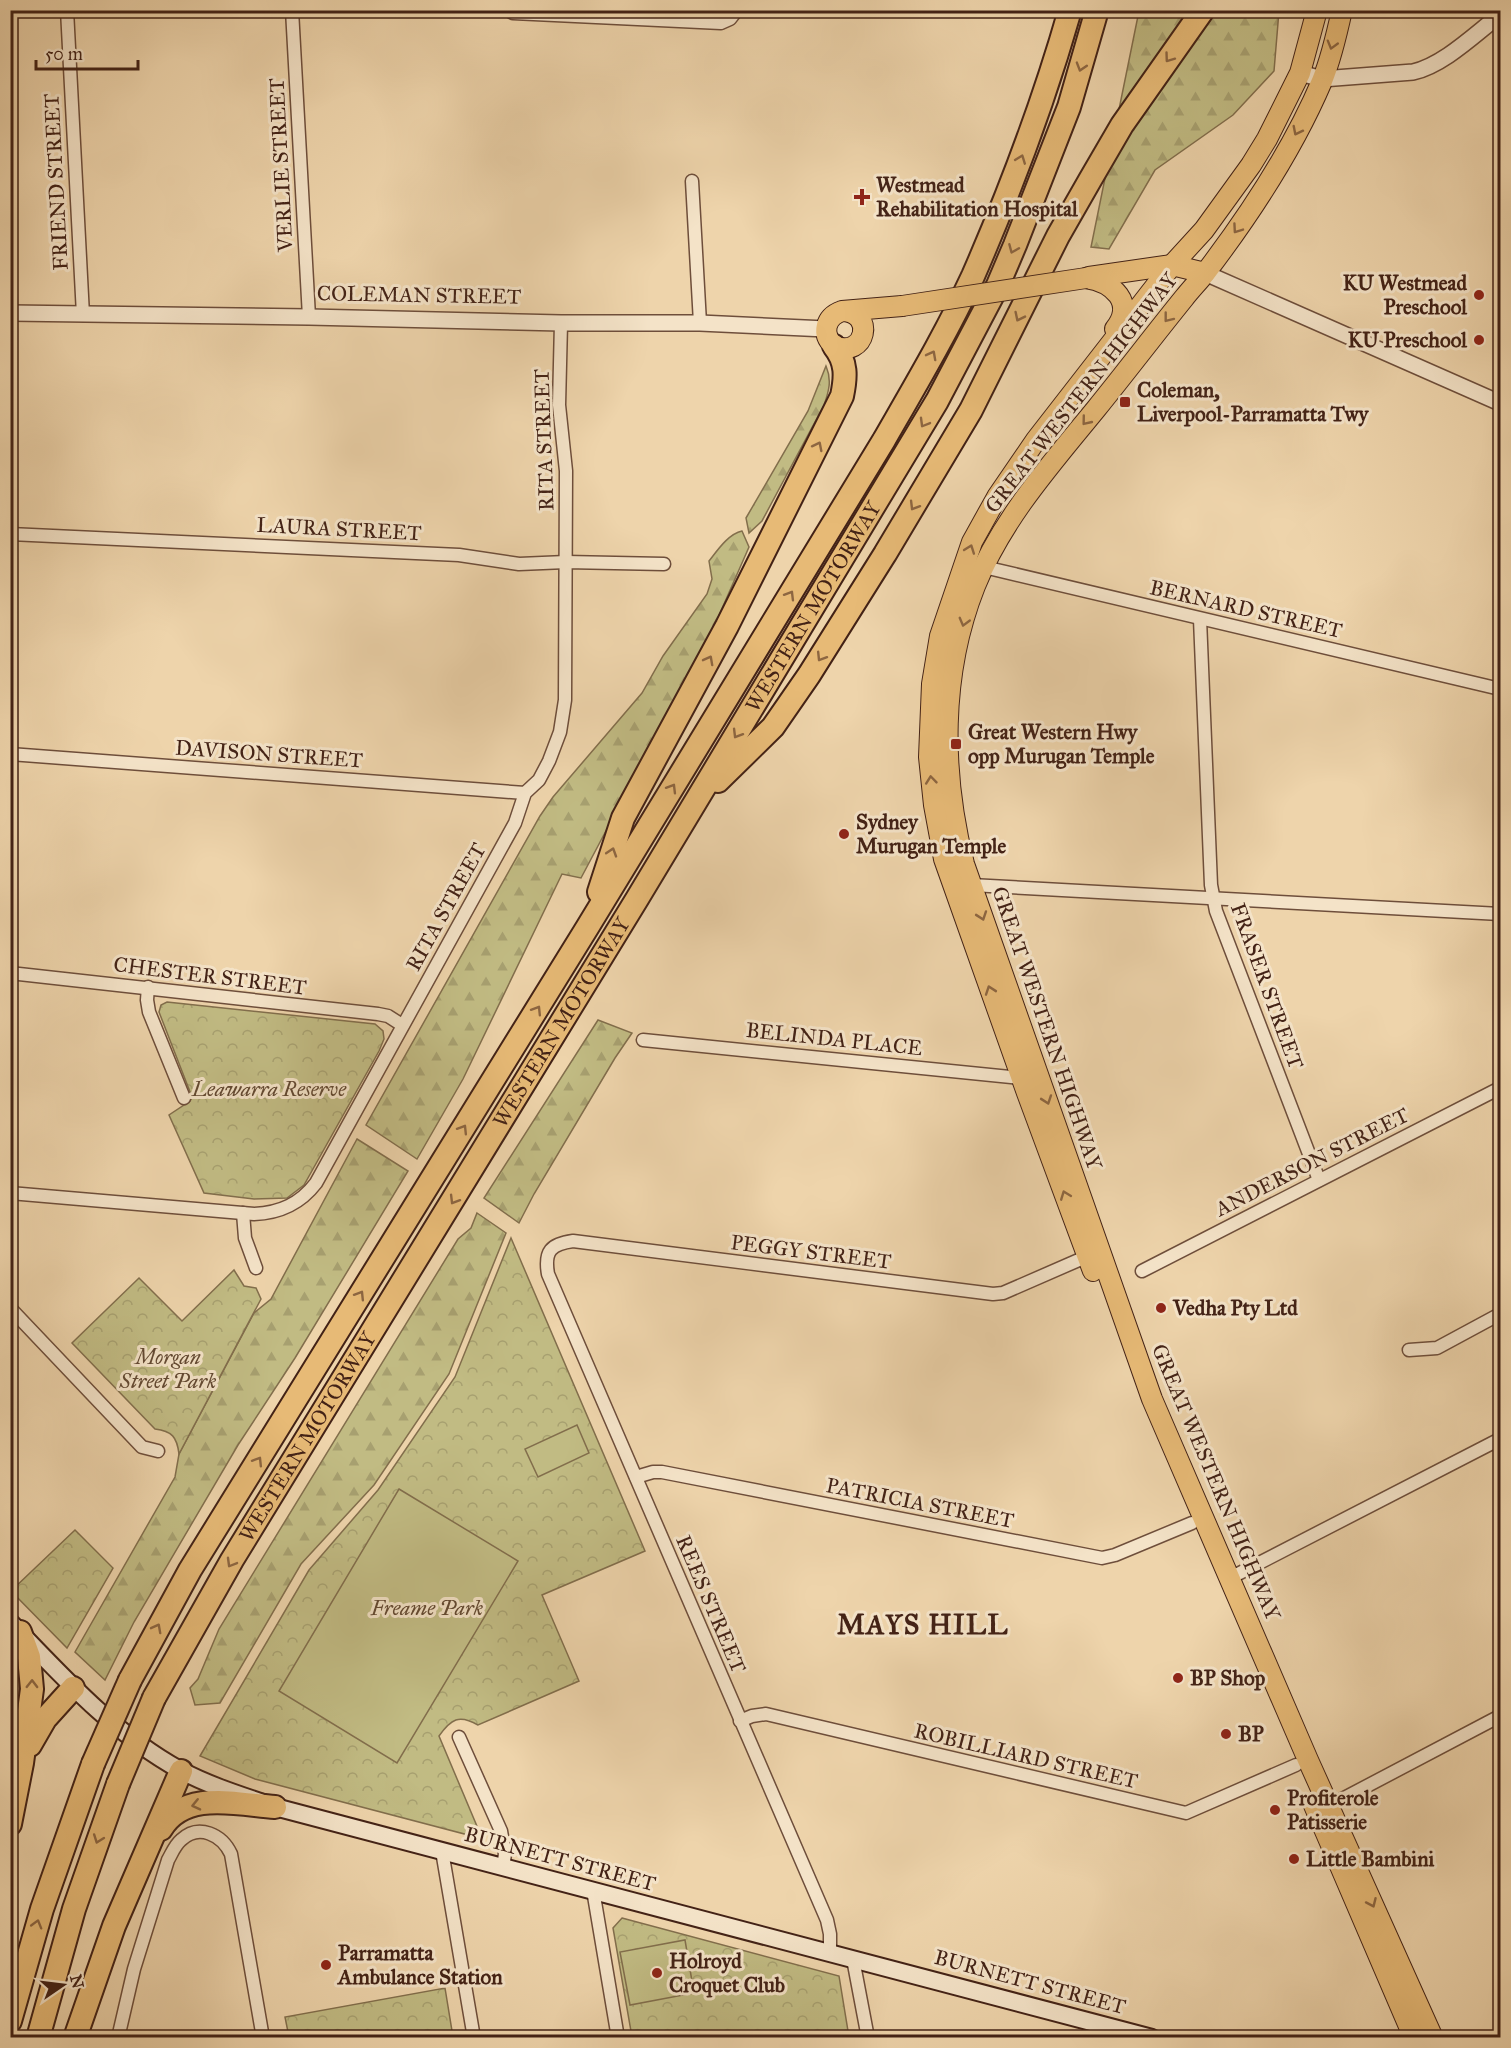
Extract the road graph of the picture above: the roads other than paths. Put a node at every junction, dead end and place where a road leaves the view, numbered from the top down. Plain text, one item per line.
1 (67, 10) edge
2 (292, 10) edge
3 (508, 10) edge
4 (737, 10) edge
5 (1070, 10) edge
6 (1097, 10) edge
7 (1203, 10) edge
8 (1317, 10) edge
9 (1342, 10) edge
10 (1500, 15) edge
11 (1300, 73) junction
12 (1322, 79) junction
13 (692, 181) dead end
14 (1172, 265) junction
15 (1205, 273) junction
16 (1086, 278) junction
17 (903, 306) junction
18 (842, 311) junction
19 (10, 313) edge
20 (83, 315) junction
21 (309, 317) junction
22 (561, 323) junction
23 (700, 323) junction
24 (830, 338) junction
25 (862, 338) junction
26 (1092, 369) junction
27 (1500, 403) edge
28 (10, 534) edge
29 (566, 562) junction
30 (664, 564) dead end
31 (984, 567) junction
32 (1200, 619) junction
33 (1500, 688) edge
34 (10, 754) edge
35 (525, 793) junction
36 (693, 806) junction
37 (971, 885) junction
38 (1214, 898) junction
39 (1500, 914) edge
40 (587, 928) junction
41 (10, 973) edge
42 (148, 987) junction
43 (402, 1025) junction
44 (643, 1040) dead end
45 (1021, 1078) junction
46 (1500, 1088) edge
47 (184, 1098) dead end
48 (1319, 1180) junction
49 (10, 1193) edge
50 (243, 1213) junction
51 (1088, 1256) junction
52 (256, 1268) dead end
53 (1142, 1271) dead end
54 (548, 1274) joint
55 (10, 1308) edge
56 (1500, 1314) edge
57 (1409, 1350) dead end
58 (1500, 1439) edge
59 (158, 1451) dead end
60 (636, 1477) junction
61 (1192, 1523) junction
62 (1230, 1578) junction
63 (15, 1627) edge
64 (73, 1688) junction
65 (1500, 1716) edge
66 (740, 1721) junction
67 (459, 1737) dead end
68 (22, 1763) junction
69 (1296, 1765) junction
70 (181, 1771) junction
71 (1329, 1806) junction
72 (275, 1807) junction
73 (10, 1824) edge
74 (442, 1851) junction
75 (138, 1866) junction
76 (503, 1867) junction
77 (593, 1890) junction
78 (830, 1952) junction
79 (854, 1959) junction
80 (10, 2021) edge
81 (1110, 2032) edge
82 (38, 2037) edge
83 (75, 2037) edge
84 (118, 2037) edge
85 (262, 2037) edge
86 (474, 2037) edge
87 (618, 2037) edge
88 (868, 2037) edge
89 (1152, 2037) edge
90 (1414, 2037) edge
91 (1432, 2037) edge

1 - 20 street, FRIEND STREET
2 - 21 street, VERLIE STREET
3 - 4 street
40 -> 5 highway, WESTERN MOTORWAY
6 -> 36 highway, WESTERN MOTORWAY
7 -> 36 highway
8 - 11 highway, GREAT WESTERN HIGHWAY
9 -> 12 highway, GREAT WESTERN HIGHWAY
10 - 12 street
11 - 12 street
11 - 14 highway, GREAT WESTERN HIGHWAY
12 -> 15 highway, GREAT WESTERN HIGHWAY
13 - 23 street
14 - 15 highway
14 - 16 highway
14 - 26 highway, GREAT WESTERN HIGHWAY
15 - 27 street
15 -> 31 highway, GREAT WESTERN HIGHWAY
16 - 17 highway, bridge
16 - 26 highway
17 - 18 highway
17 - 25 highway
18 - 24 highway
18 - 25 highway
19 - 20 street, COLEMAN STREET
20 - 21 street, COLEMAN STREET
21 - 22 street, COLEMAN STREET
22 - 23 street, COLEMAN STREET
22 - 29 street, RITA STREET
23 - 24 street, COLEMAN STREET
24 - 25 highway
40 -> 24 highway
45 -> 26 highway, GREAT WESTERN HIGHWAY
28 - 29 street, LAURA STREET
29 - 30 street, LAURA STREET
29 - 35 street, RITA STREET
31 - 32 street, BERNARD STREET
31 -> 37 highway, GREAT WESTERN HIGHWAY
32 - 33 street, BERNARD STREET
32 - 38 street, FRASER STREET
34 - 35 street, DAVISON STREET
35 - 43 street, RITA STREET
36 -> 82 highway, WESTERN MOTORWAY, bridge
37 - 38 street
37 -> 62 highway, GREAT WESTERN HIGHWAY
38 - 39 street
38 - 48 street, FRASER STREET
80 -> 40 highway, WESTERN MOTORWAY, bridge
41 - 42 street, CHESTER STREET
42 - 43 street, CHESTER STREET
42 - 47 street
43 - 50 street, RITA STREET
44 - 45 street, BELINDA PLACE
51 -> 45 highway, GREAT WESTERN HIGHWAY
46 - 48 street, ANDERSON STREET
48 - 53 street, ANDERSON STREET
49 - 50 street, RITA STREET
50 - 52 street
51 - 54 street, PEGGY STREET
51 - 61 highway, GREAT WESTERN HIGHWAY
54 - 60 street, REES STREET
55 - 59 street
56 - 57 street
58 - 62 street
60 - 61 street, PATRICIA STREET
60 - 66 street, REES STREET
61 - 69 highway, GREAT WESTERN HIGHWAY
62 - 71 highway, GREAT WESTERN HIGHWAY
63 - 64 main road, BURNETT STREET
68 -> 63 highway
64 - 68 highway
64 - 70 main road, BURNETT STREET
65 - 71 street
66 - 69 street, ROBILLIARD STREET
66 - 78 street, REES STREET
67 - 76 street
68 - 73 highway
69 - 90 highway, GREAT WESTERN HIGHWAY
70 - 72 main road, BURNETT STREET
70 - 75 highway
71 -> 91 highway, GREAT WESTERN HIGHWAY
72 - 74 main road, BURNETT STREET
72 -> 75 highway
74 - 76 main road, BURNETT STREET
74 - 86 street
75 - 83 highway
76 - 77 main road, BURNETT STREET
77 - 78 main road, BURNETT STREET
77 - 87 street
78 - 79 main road, BURNETT STREET
79 - 81 main road, BURNETT STREET
79 - 88 street
81 - 89 main road, BURNETT STREET
84 - 85 street

